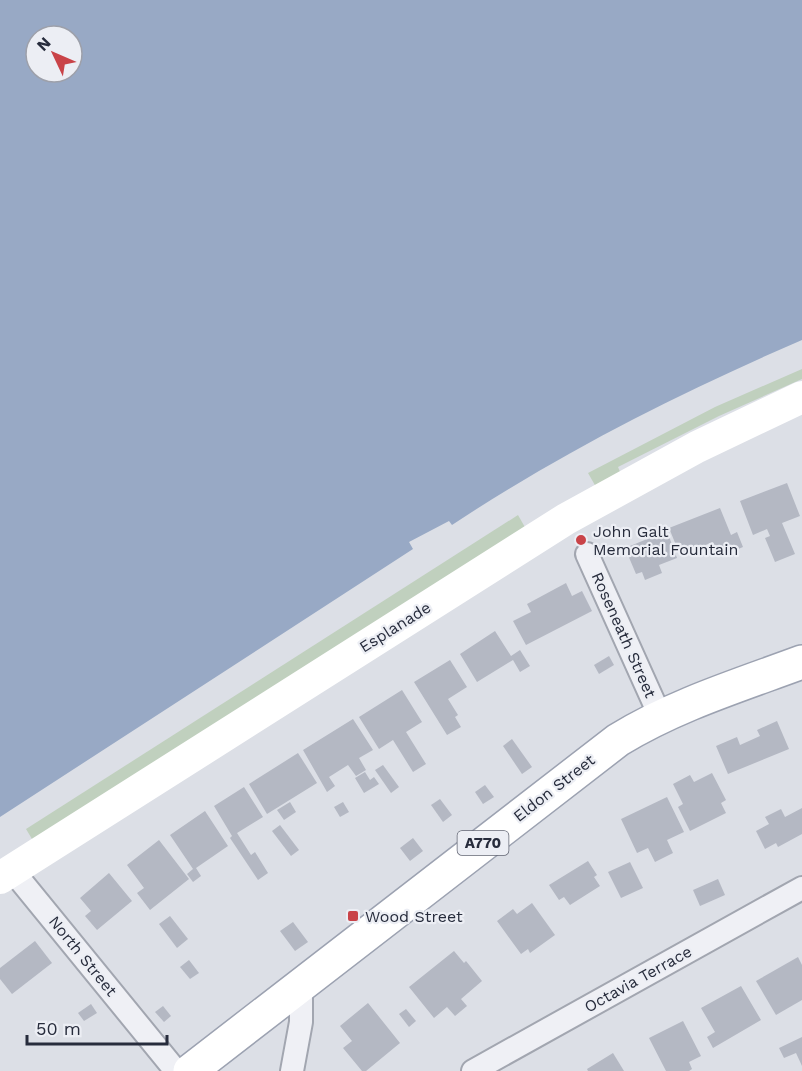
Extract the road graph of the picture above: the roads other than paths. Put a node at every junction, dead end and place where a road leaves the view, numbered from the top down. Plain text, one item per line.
1 (802, 397) edge
2 (587, 554) dead end
3 (802, 662) edge
4 (660, 716) junction
5 (6, 874) edge
6 (802, 888) edge
7 (301, 985) junction
8 (176, 1071) edge
9 (190, 1071) edge
10 (292, 1071) edge
11 (473, 1071) edge

1 - 5 street, Esplanade
2 - 4 street, Roseneath Street
3 - 4 main road, Eldon Street / A770
4 - 7 main road, Eldon Street / A770
5 - 8 street, North Street
6 - 11 street, Octavia Terrace
7 - 9 main road, Eldon Street / A770
7 - 10 street

